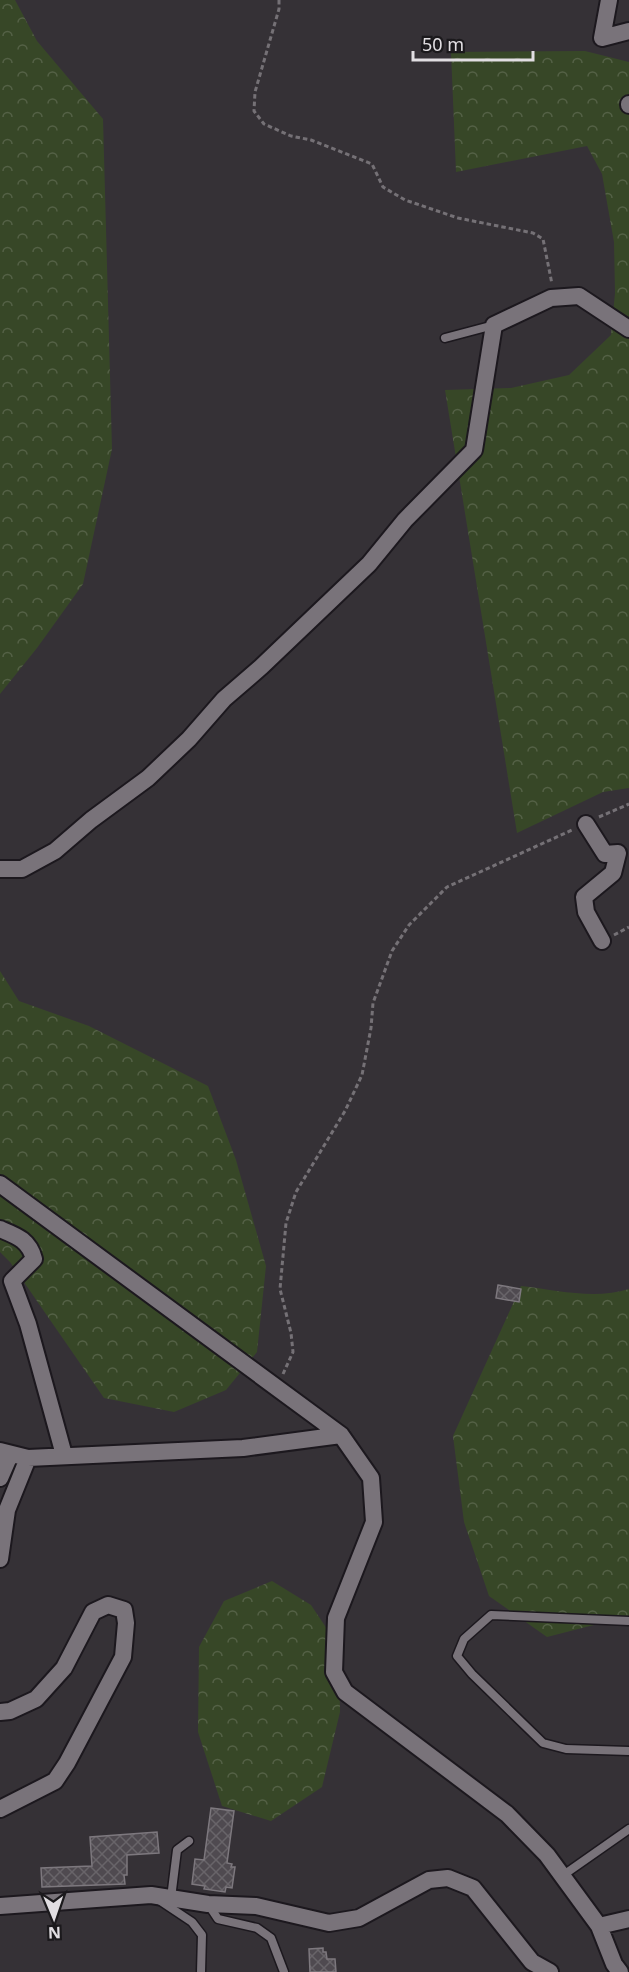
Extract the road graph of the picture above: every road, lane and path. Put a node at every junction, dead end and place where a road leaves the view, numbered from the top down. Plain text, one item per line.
1 (279, 0) edge
2 (609, 0) edge
3 (629, 32) edge
4 (551, 298) junction
5 (495, 325) junction
6 (629, 329) edge
7 (445, 338) dead end
8 (629, 804) edge
9 (586, 824) junction
10 (623, 853) edge
11 (0, 869) edge
12 (602, 941) dead end
13 (0, 1184) edge
14 (0, 1229) edge
15 (276, 1389) junction
16 (341, 1436) junction
17 (5, 1453) edge
18 (64, 1455) junction
19 (28, 1458) junction
20 (0, 1479) edge
21 (0, 1559) edge
22 (629, 1621) edge
23 (0, 1712) edge
24 (629, 1751) edge
25 (0, 1809) edge
26 (629, 1829) edge
27 (189, 1841) dead end
28 (562, 1876) junction
29 (151, 1895) junction
30 (171, 1898) junction
31 (208, 1904) junction
32 (0, 1906) edge
33 (629, 1919) edge
34 (599, 1926) junction
35 (201, 1972) edge
36 (284, 1972) edge
37 (550, 1972) edge
38 (620, 1972) edge

1 - 4 path
2 - 3 street
4 - 5 street
4 - 6 street
5 - 7 lane
5 - 11 street
8 - 9 path
9 - 10 street
9 - 15 path
10 - 12 street
13 - 15 street
14 - 18 street
15 - 16 street
16 - 18 street
16 - 28 street
17 - 19 street
17 - 20 street
18 - 19 street
19 - 21 street
22 - 24 lane
23 - 25 street
26 - 28 lane
27 - 30 lane
28 - 34 street
29 - 30 street
29 - 32 street
29 - 35 lane
30 - 31 street
31 - 36 lane
31 - 37 street
33 - 34 street
34 - 38 street

